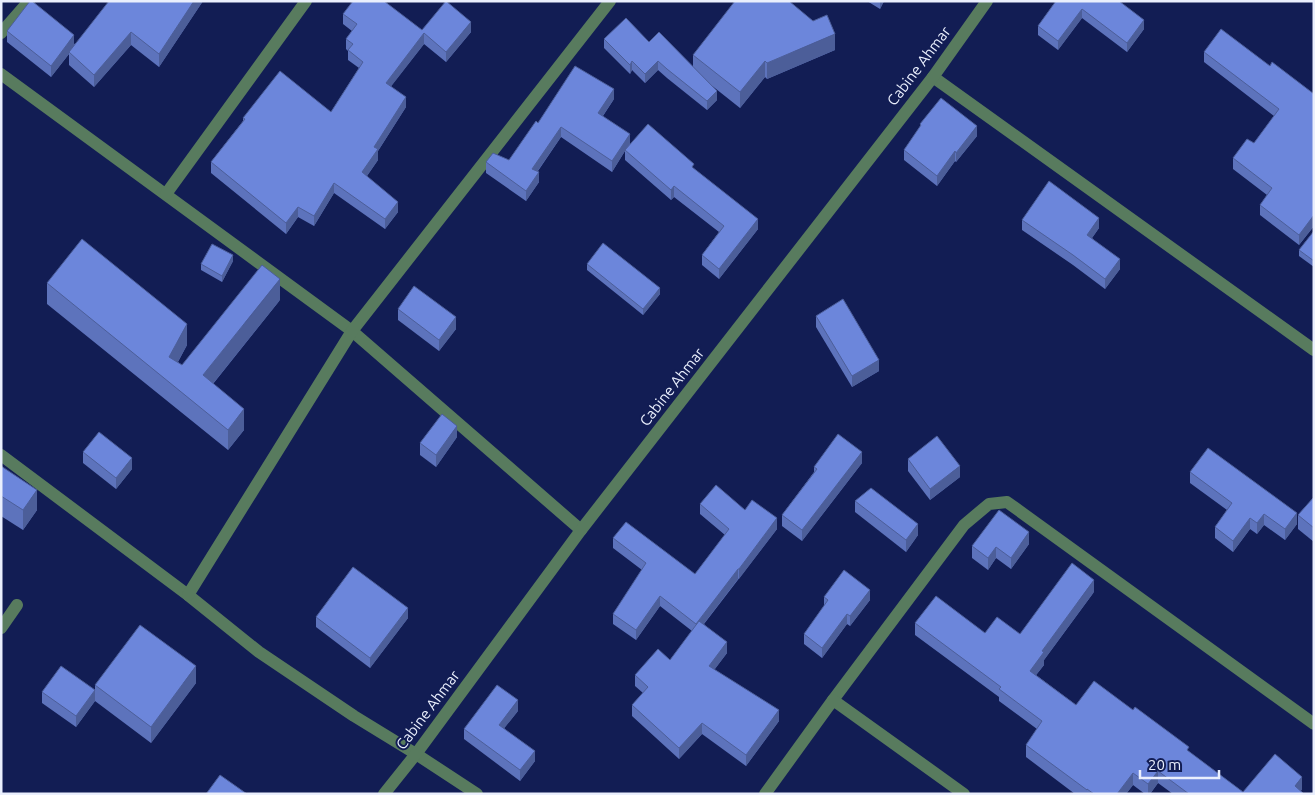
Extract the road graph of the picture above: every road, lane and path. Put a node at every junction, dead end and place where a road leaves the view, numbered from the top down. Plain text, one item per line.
1 (30, 1) edge
2 (306, 1) edge
3 (610, 1) edge
4 (987, 1) edge
5 (1, 33) edge
6 (1, 74) edge
7 (933, 76) junction
8 (166, 194) junction
9 (352, 331) junction
10 (1314, 350) edge
11 (1, 455) edge
12 (581, 530) junction
13 (188, 595) junction
14 (17, 605) dead end
15 (1, 628) edge
16 (833, 700) junction
17 (1314, 724) edge
18 (416, 754) junction
19 (384, 794) edge
20 (477, 794) edge
21 (766, 794) edge
22 (964, 794) edge

1 - 5 street
2 - 8 street
3 - 9 street
4 - 7 street, Cabine Ahmar
6 - 8 street
7 - 10 street
7 - 12 street, Cabine Ahmar
8 - 9 street
9 - 12 street
9 - 13 street
11 - 13 street
12 - 18 street, Cabine Ahmar
13 - 18 street
14 - 15 street
16 - 17 street
16 - 21 street
16 - 22 street
18 - 19 street, Cabine Ahmar
18 - 20 street

